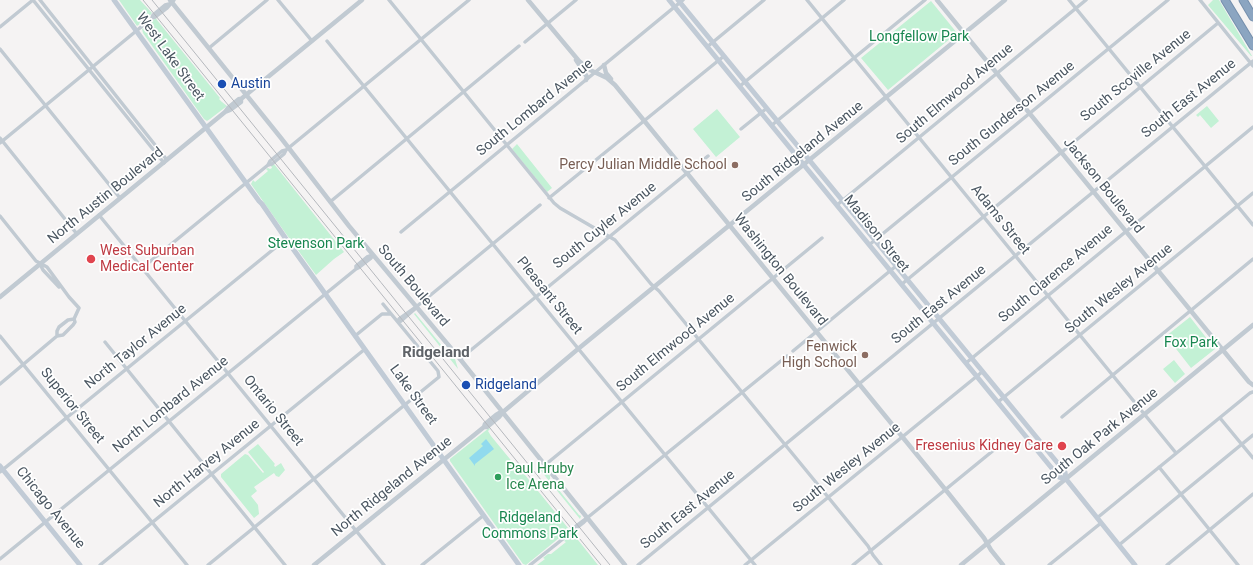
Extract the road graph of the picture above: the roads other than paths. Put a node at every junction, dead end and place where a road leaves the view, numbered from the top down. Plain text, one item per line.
1 (33, 0) edge
2 (40, 0) edge
3 (114, 0) edge
4 (268, 0) edge
5 (278, 0) edge
6 (362, 0) edge
7 (389, 0) edge
8 (469, 0) edge
9 (528, 0) edge
10 (576, 0) edge
11 (669, 0) edge
12 (764, 0) edge
13 (806, 0) edge
14 (844, 0) edge
15 (925, 0) edge
16 (937, 0) edge
17 (1005, 0) edge
18 (1069, 0) edge
19 (1086, 0) edge
20 (1168, 0) edge
21 (1200, 0) edge
22 (1225, 0) edge
23 (1243, 0) edge
24 (171, 1) edge
25 (680, 1) edge
26 (675, 7) junction
27 (1076, 8) junction
28 (1253, 16) edge
29 (822, 19) junction
30 (1218, 23) junction
31 (548, 24) junction
32 (0, 27) edge
33 (136, 31) junction
34 (964, 34) junction
35 (421, 39) junction
36 (312, 41) junction
37 (327, 41) dead end
38 (525, 42) dead end
39 (713, 42) junction
40 (519, 46) dead end
41 (1253, 46) edge
42 (707, 47) junction
43 (209, 48) junction
44 (1108, 48) junction
45 (0, 49) edge
46 (573, 55) junction
47 (724, 56) junction
48 (854, 58) junction
49 (718, 60) junction
50 (1252, 63) edge
51 (604, 65) junction
52 (93, 66) junction
53 (89, 70) junction
54 (596, 72) junction
55 (997, 73) junction
56 (586, 80) junction
57 (745, 82) junction
58 (615, 85) junction
59 (364, 86) junction
60 (740, 86) junction
61 (1140, 87) junction
62 (464, 92) junction
63 (246, 94) junction
64 (886, 98) junction
65 (45, 106) junction
66 (767, 108) junction
67 (762, 112) junction
68 (1030, 113) junction
69 (644, 120) junction
70 (778, 121) junction
71 (772, 125) junction
72 (1173, 127) junction
73 (1253, 127) edge
74 (206, 128) junction
75 (741, 129) dead end
76 (919, 138) junction
77 (407, 139) junction
78 (1, 140) edge
79 (506, 145) junction
80 (287, 149) junction
81 (1062, 152) junction
82 (708, 156) dead end
83 (165, 161) junction
84 (810, 161) junction
85 (805, 165) junction
86 (1205, 166) junction
87 (687, 173) junction
88 (951, 178) junction
89 (246, 183) junction
90 (450, 192) junction
91 (1094, 192) junction
92 (1253, 193) edge
93 (120, 198) junction
94 (549, 198) junction
95 (843, 201) junction
96 (330, 202) junction
97 (540, 205) dead end
98 (837, 205) junction
99 (1237, 206) junction
100 (100, 215) junction
101 (0, 216) edge
102 (983, 217) junction
103 (1253, 225) edge
104 (730, 226) junction
105 (1126, 231) junction
106 (401, 232) dead end
107 (77, 234) junction
108 (609, 236) junction
109 (822, 238) dead end
110 (286, 239) junction
111 (875, 240) junction
112 (493, 244) junction
113 (870, 245) junction
114 (373, 255) junction
115 (1015, 256) junction
116 (1253, 259) edge
117 (40, 264) junction
118 (139, 264) junction
119 (896, 266) junction
120 (890, 271) junction
121 (1158, 271) junction
122 (772, 278) junction
123 (907, 280) junction
124 (902, 284) junction
125 (655, 287) junction
126 (326, 294) junction
127 (1048, 296) junction
128 (0, 297) edge
129 (535, 297) junction
130 (383, 304) dead end
131 (416, 307) junction
132 (1191, 310) junction
133 (391, 314) junction
134 (74, 319) junction
135 (939, 319) junction
136 (185, 320) junction
137 (398, 322) junction
138 (934, 323) junction
139 (1253, 325) edge
140 (816, 332) junction
141 (1080, 335) junction
142 (0, 336) edge
143 (57, 336) junction
144 (356, 336) junction
145 (698, 339) junction
146 (105, 342) dead end
147 (365, 349) junction
148 (578, 349) junction
149 (1223, 350) junction
150 (793, 351) dead end
151 (787, 356) dead end
152 (460, 359) junction
153 (972, 359) junction
154 (966, 363) junction
155 (23, 364) junction
156 (126, 368) junction
157 (982, 372) junction
158 (228, 373) junction
159 (1112, 375) junction
160 (977, 376) junction
161 (0, 384) edge
162 (859, 384) junction
163 (1253, 385) edge
164 (742, 392) junction
165 (1251, 392) edge
166 (1004, 398) junction
167 (622, 402) junction
168 (998, 402) junction
169 (405, 404) junction
170 (503, 412) junction
171 (1144, 415) junction
172 (66, 417) junction
173 (1062, 417) dead end
174 (1220, 418) junction
175 (169, 421) junction
176 (271, 426) junction
177 (1253, 435) edge
178 (902, 437) junction
179 (1242, 444) junction
180 (785, 445) junction
181 (1000, 445) dead end
182 (665, 454) junction
183 (1176, 454) junction
184 (1253, 458) edge
185 (444, 459) junction
186 (545, 465) junction
187 (1159, 467) junction
188 (1, 469) edge
189 (109, 470) junction
190 (212, 474) junction
191 (314, 478) junction
192 (1066, 479) junction
193 (945, 489) junction
194 (1180, 494) junction
195 (1253, 494) edge
196 (828, 497) junction
197 (708, 508) junction
198 (484, 515) junction
199 (587, 518) junction
200 (1097, 518) junction
201 (46, 522) junction
202 (152, 523) junction
203 (1101, 523) junction
204 (254, 527) junction
205 (1210, 530) junction
206 (356, 531) junction
207 (987, 544) junction
208 (1119, 545) junction
209 (871, 550) junction
210 (0, 559) edge
211 (751, 560) junction
212 (80, 565) edge
213 (100, 565) edge
214 (187, 565) edge
215 (208, 565) edge
216 (286, 565) edge
217 (314, 565) edge
218 (384, 565) edge
219 (422, 565) edge
220 (520, 565) edge
221 (530, 565) edge
222 (625, 565) edge
223 (638, 565) edge
224 (745, 565) edge
225 (755, 565) edge
226 (853, 565) edge
227 (881, 565) edge
228 (961, 565) edge
229 (1003, 565) edge
230 (1049, 565) edge
231 (1135, 565) edge
232 (1167, 565) edge
233 (1238, 565) edge

1 - 32 street
1 - 53 street
2 - 52 street
3 - 33 main road, West Lake Street
4 - 43 street
5 - 36 street
6 - 36 street, North Austin Boulevard
7 - 35 street
8 - 35 street
9 - 31 street, Washington Boulevard
10 - 31 street
11 - 26 main road, Madison Street
12 - 39 street
13 - 29 street, Adams Street
14 - 29 street
15 - 48 street
16 - 34 street, Jackson Boulevard
17 - 34 street, South Ridgeland Avenue
18 - 27 street
19 - 27 street, South Elmwood Avenue
20 - 44 street, South Gunderson Avenue
21 - 30 street
22 - 41 highway
23 - 28 highway
24 - 33 street
24 - 43 street, South Boulevard
25 - 26 street, South Lombard Avenue
25 - 39 main road, Madison Street
26 - 42 main road, Madison Street
26 - 51 street, South Lombard Avenue
27 - 44 street
27 - 55 street, South Elmwood Avenue
29 - 48 street, Adams Street
29 - 57 street
30 - 50 street
30 - 61 street, South Scoville Avenue
31 - 38 street
31 - 46 street, Washington Boulevard
33 - 52 street
33 - 74 main road, West Lake Street
34 - 55 street, Jackson Boulevard
34 - 64 street, South Ridgeland Avenue
35 - 59 street
35 - 62 street
36 - 63 street, North Austin Boulevard
37 - 59 street, Pleasant Street
39 - 42 street
39 - 47 main road, Madison Street
40 - 62 street
42 - 49 main road, Madison Street
43 - 63 street, South Boulevard
44 - 61 street
44 - 68 street, South Gunderson Avenue
45 - 65 street
46 - 54 street, Washington Boulevard
46 - 56 street
47 - 49 street
47 - 57 main road, Madison Street
48 - 64 street, Adams Street
48 - 70 street
49 - 60 main road, Madison Street
49 - 69 street
50 - 72 street, South East Avenue
51 - 54 street, South Lombard Avenue
51 - 58 street
52 - 53 street
52 - 83 street
53 - 65 street
53 - 83 street
54 - 56 street, South Lombard Avenue
54 - 58 street, Washington Boulevard
55 - 68 street, Jackson Boulevard
55 - 76 street, South Elmwood Avenue
56 - 79 street, South Lombard Avenue
57 - 60 street
57 - 66 main road, Madison Street
58 - 69 street, Washington Boulevard
59 - 77 street, Pleasant Street
59 - 80 street
60 - 67 main road, Madison Street
61 - 72 street
61 - 81 street, South Scoville Avenue
62 - 77 street
62 - 79 street
63 - 74 street, North Austin Boulevard
63 - 80 street, South Boulevard
64 - 76 street, Adams Street
64 - 84 street, South Ridgeland Avenue
65 - 78 street
65 - 93 street
66 - 67 street
66 - 70 main road, Madison Street
67 - 71 main road, Madison Street
67 - 75 street
68 - 81 street, Jackson Boulevard
68 - 88 street, South Gunderson Avenue
69 - 87 street, Washington Boulevard
69 - 94 street
70 - 71 street
70 - 84 main road, Madison Street
71 - 85 main road, Madison Street
72 - 86 street
72 - 91 street, South East Avenue
73 - 86 street, South Clarence Avenue
74 - 83 street, North Austin Boulevard
74 - 89 main road, Lake Street
76 - 88 street, Adams Street
76 - 95 street, South Elmwood Avenue
77 - 90 street, Pleasant Street
77 - 96 street
78 - 107 street
79 - 90 street, South Lombard Avenue
79 - 94 street
80 - 89 street
80 - 96 street, South Boulevard
81 - 91 street, Jackson Boulevard
81 - 102 street, South Scoville Avenue
82 - 87 street, South Cuyler Avenue
83 - 93 street, North Austin Boulevard
84 - 85 street, South Ridgeland Avenue
84 - 95 main road, Madison Street
85 - 98 main road, Madison Street
85 - 104 street, South Ridgeland Avenue
86 - 99 street
86 - 105 street, South Clarence Avenue
87 - 104 street, Washington Boulevard
87 - 108 street, South Cuyler Avenue
88 - 102 street, Adams Street
88 - 111 street, South Gunderson Avenue
89 - 110 main road, Lake Street
89 - 118 street
90 - 106 street, South Lombard Avenue
90 - 112 street, Pleasant Street
91 - 105 street, Jackson Boulevard
91 - 115 street, South East Avenue
92 - 99 street, South Wesley Avenue
93 - 100 street, North Austin Boulevard
94 - 108 street
95 - 98 street, South Elmwood Avenue
95 - 111 main road, Madison Street
96 - 114 street, South Boulevard
97 - 112 street
98 - 113 main road, Madison Street
99 - 103 street
99 - 121 street, South Wesley Avenue
100 - 107 street, North Austin Boulevard
100 - 118 street, Ontario Street
101 - 117 street
102 - 115 street, Adams Street
102 - 123 street, South Scoville Avenue
104 - 122 street, Washington Boulevard
104 - 125 street, South Ridgeland Avenue
105 - 121 street, Jackson Boulevard
105 - 127 street, South Clarence Avenue
107 - 117 street, North Austin Boulevard
108 - 125 street
108 - 129 street, South Cuyler Avenue
109 - 122 street, South Elmwood Avenue
110 - 126 main road, Lake Street
110 - 136 street, North Taylor Avenue
111 - 113 street, South Gunderson Avenue
111 - 119 main road, Madison Street
112 - 129 street, Pleasant Street
112 - 131 street
113 - 120 main road, Madison Street
114 - 126 street, North Lombard Avenue
114 - 131 street, South Boulevard
115 - 127 street, Adams Street
115 - 135 street, South East Avenue
116 - 132 street
117 - 128 street, North Austin Boulevard
117 - 134 street
118 - 136 street, Ontario Street
119 - 120 street
119 - 123 main road, Madison Street
120 - 124 main road, Madison Street
120 - 140 street
121 - 132 street, Jackson Boulevard
121 - 141 street, South Wesley Avenue
122 - 140 street, Washington Boulevard
122 - 145 street, South Elmwood Avenue
123 - 124 street, South Scoville Avenue
123 - 135 main road, Madison Street
124 - 138 main road, Madison Street
125 - 145 street
125 - 148 street, South Ridgeland Avenue
126 - 144 main road, Lake Street
126 - 158 street, North Lombard Avenue
127 - 141 street, Adams Street
127 - 153 street, South Clarence Avenue
129 - 148 street, Pleasant Street
129 - 152 street, South Cuyler Avenue
130 - 133 street
131 - 137 street
131 - 152 street, South Boulevard
132 - 149 street, Jackson Boulevard
132 - 159 street
133 - 137 street
133 - 144 street
134 - 143 street
134 - 143 street
135 - 138 street, South East Avenue
135 - 153 main road, Madison Street
136 - 156 street, North Taylor Avenue
136 - 158 street, Ontario Street
137 - 169 street
138 - 154 main road, Madison Street
138 - 162 street, South East Avenue
139 - 149 street, South Oak Park Avenue
140 - 150 street
140 - 162 street, Washington Boulevard
141 - 159 street, Adams Street
141 - 166 street, South Wesley Avenue
142 - 155 street, Superior Street
143 - 155 street
144 - 147 main road, Lake Street
145 - 164 street
145 - 167 street, South Elmwood Avenue
146 - 156 street
147 - 169 main road, Lake Street
147 - 176 street, North Harvey Avenue
148 - 167 street, Pleasant Street
148 - 170 street, South Ridgeland Avenue
149 - 163 street, Jackson Boulevard
149 - 171 street, South Oak Park Avenue
151 - 164 street
152 - 170 street, South Boulevard
153 - 154 street, South Clarence Avenue
153 - 157 main road, Madison Street
154 - 160 main road, Madison Street
155 - 161 street
155 - 172 street, Superior Street
156 - 172 street, North Taylor Avenue
156 - 175 street
157 - 160 street, South Wesley Avenue
157 - 166 main road, Madison Street
158 - 175 street, North Lombard Avenue
158 - 176 street, Ontario Street
159 - 171 street, Adams Street
159 - 173 street
160 - 168 main road, Madison Street
160 - 178 street, South Wesley Avenue
162 - 178 street, Washington Boulevard
162 - 180 street, South East Avenue
164 - 180 street
164 - 182 street
165 - 174 street
166 - 168 street, South Wesley Avenue
166 - 192 main road, Madison Street
167 - 182 street, Pleasant Street
167 - 186 street, South Elmwood Avenue
168 - 192 main road, Madison Street
169 - 185 main road, Lake Street
169 - 191 street
170 - 185 street, North Ridgeland Avenue
170 - 186 street, South Boulevard
171 - 183 street, Adams Street
171 - 192 street, South Oak Park Avenue
172 - 188 street, North Taylor Avenue
172 - 189 street, Superior Street
174 - 179 street
174 - 183 street
175 - 189 street, North Lombard Avenue
175 - 190 street
176 - 190 street, North Harvey Avenue
176 - 191 street, Ontario Street
177 - 179 street
178 - 193 street, Washington Boulevard
178 - 196 street, South Wesley Avenue
179 - 184 street
179 - 194 street
180 - 196 street
180 - 197 street, South East Avenue
181 - 193 street
182 - 197 street, Pleasant Street
182 - 199 street
183 - 187 street
185 - 198 main road, Lake Street
185 - 206 street, North Ridgeland Avenue
186 - 199 street, South Boulevard
187 - 194 street
187 - 200 street
188 - 201 main road, Chicago Avenue
189 - 201 street, North Lombard Avenue
189 - 202 street, Superior Street
190 - 202 street, North Harvey Avenue
190 - 204 street
191 - 204 street
191 - 206 street, Ontario Street
192 - 200 main road, Madison Street
192 - 207 street, South Oak Park Avenue
193 - 207 street, Washington Boulevard
193 - 209 street
194 - 205 street
194 - 208 street
195 - 205 street
196 - 209 street
196 - 211 street, South Wesley Avenue
197 - 211 street, Pleasant Street
197 - 223 street, South East Avenue
198 - 219 street
198 - 220 main road, Lake Street
199 - 221 street
199 - 222 street, South Boulevard
200 - 203 main road, Madison Street
201 - 210 street, North Lombard Avenue
201 - 212 main road, Chicago Avenue
202 - 213 street, North Harvey Avenue
202 - 214 street, Superior Street
203 - 208 main road, Madison Street
203 - 230 street
204 - 215 street
204 - 216 street
205 - 232 street
205 - 233 street
206 - 217 street, North Ridgeland Avenue
206 - 218 street, Ontario Street
207 - 228 street, South Oak Park Avenue
207 - 229 street, Washington Boulevard
208 - 231 main road, Madison Street
209 - 226 street
209 - 227 street
211 - 224 street, South Wesley Avenue
211 - 225 street, Pleasant Street

